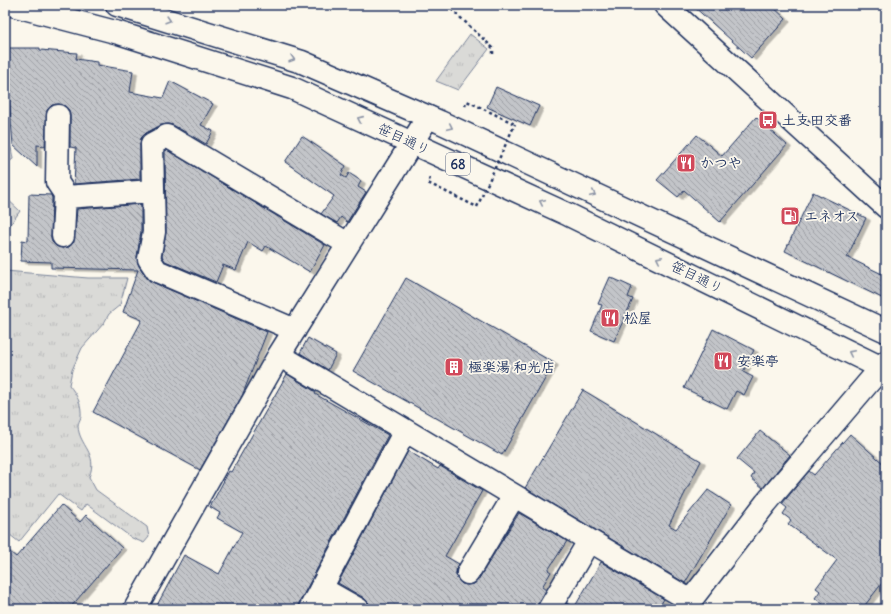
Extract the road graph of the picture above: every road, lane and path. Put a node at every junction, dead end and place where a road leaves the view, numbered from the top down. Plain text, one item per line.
1 (12, 5) edge
2 (117, 5) edge
3 (447, 5) edge
4 (666, 5) edge
5 (493, 57) dead end
6 (465, 106) dead end
7 (58, 116) dead end
8 (428, 117) junction
9 (412, 143) junction
10 (430, 178) dead end
11 (153, 191) junction
12 (65, 197) junction
13 (886, 207) edge
14 (63, 236) dead end
15 (348, 244) junction
16 (295, 330) junction
17 (886, 331) edge
18 (279, 355) junction
19 (884, 367) edge
20 (404, 431) junction
21 (514, 496) junction
22 (589, 541) junction
23 (468, 573) dead end
24 (321, 588) junction
25 (687, 605) edge
26 (135, 609) edge
27 (310, 609) edge
28 (358, 609) edge
29 (549, 609) edge

9 -> 1 street, 笹目通り / 68
2 -> 8 street, 笹目通り / 68
3 - 5 path
4 - 13 street
6 - 10 path, bridge
7 - 12 street
8 - 9 street
8 -> 17 street, 笹目通り / 68
9 - 15 street
19 -> 9 street, 笹目通り / 68
11 - 12 street
11 - 15 street
11 - 16 street
12 - 14 street
15 - 16 street
16 - 18 street
18 - 20 street
18 - 26 street
19 - 25 street
20 - 21 street
20 - 24 street
21 - 22 street
21 - 23 street
22 - 25 street
22 - 29 street
24 - 27 street
24 - 28 street

